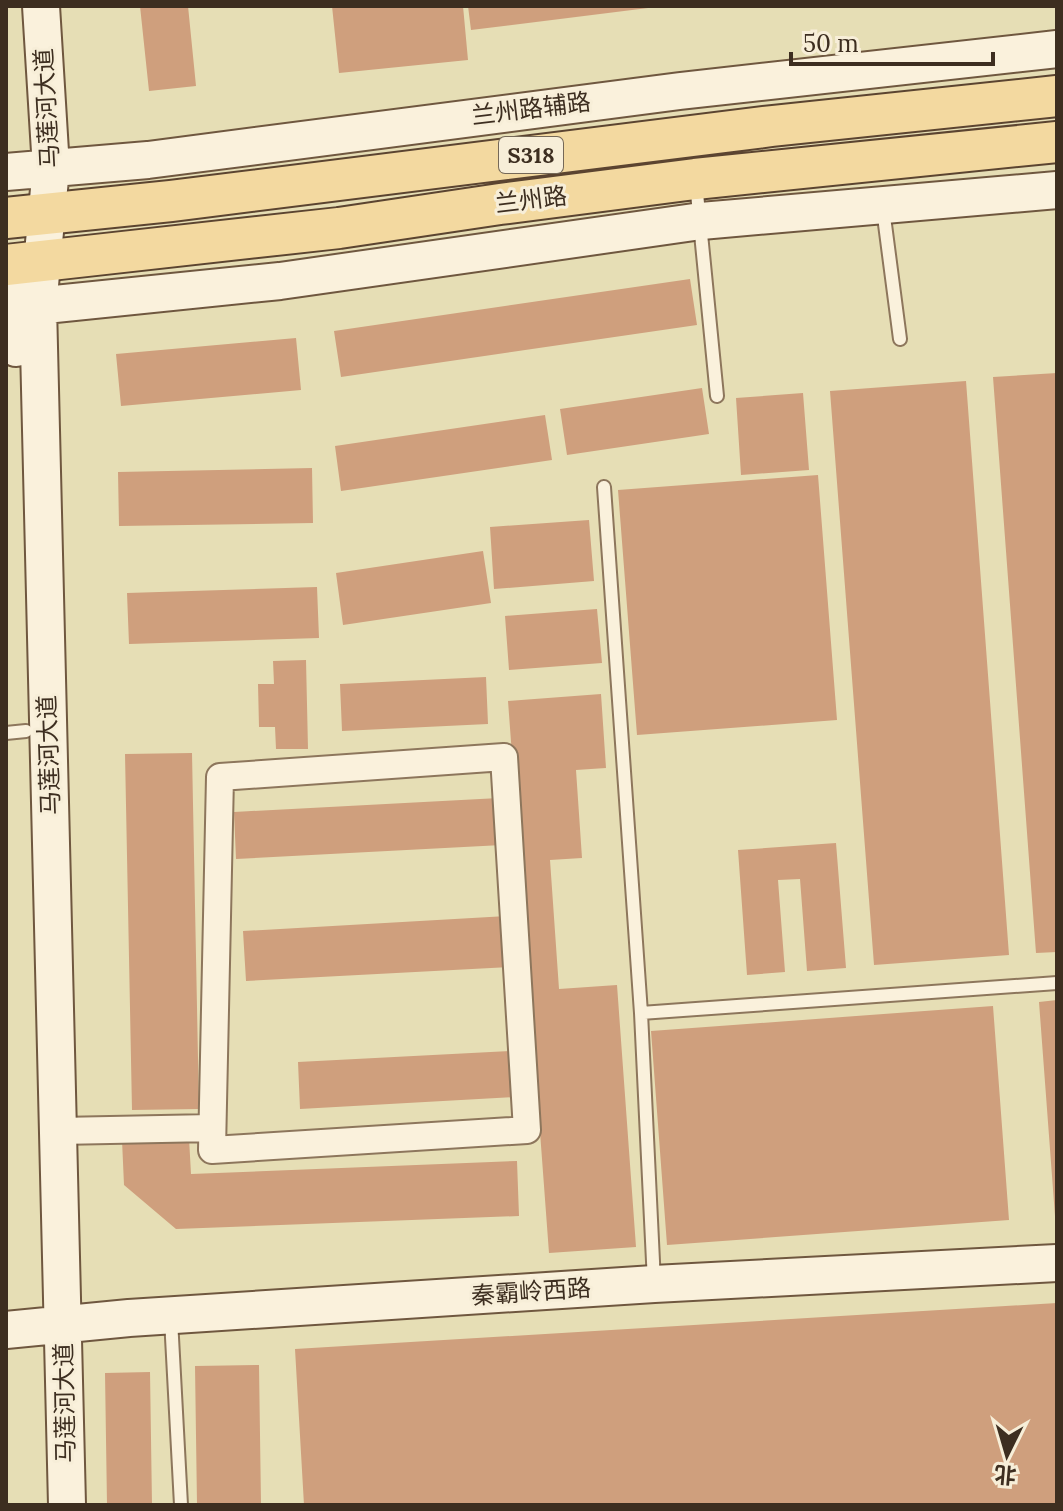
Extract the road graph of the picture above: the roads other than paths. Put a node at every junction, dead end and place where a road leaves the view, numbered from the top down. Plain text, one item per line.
1 (41, 6) edge
2 (1057, 49) edge
3 (1057, 96) edge
4 (1057, 142) edge
5 (51, 168) junction
6 (6, 172) edge
7 (695, 179) junction
8 (1057, 190) edge
9 (883, 206) junction
10 (47, 214) junction
11 (6, 218) edge
12 (701, 221) junction
13 (18, 264) edge
14 (19, 308) edge
15 (900, 339) dead end
16 (717, 396) dead end
17 (604, 487) dead end
18 (16, 732) edge
19 (1057, 983) edge
20 (641, 1013) junction
21 (212, 1128) junction
22 (59, 1131) junction
23 (1057, 1263) edge
24 (1057, 1281) edge
25 (654, 1292) junction
26 (171, 1324) junction
27 (37, 1334) edge
28 (44, 1505) edge
29 (67, 1505) edge
30 (181, 1505) edge

1 - 5 street, 马莲河大道
2 - 5 street, 兰州路辅路
3 - 10 main road, 兰州路 / S318
4 - 7 main road, 兰州路 / S318
5 - 6 street, 兰州路辅路
5 - 10 street, 马莲河大道
7 - 12 lane
7 - 13 main road, 兰州路 / S318
8 - 9 street
9 - 12 street
9 - 15 lane
10 - 11 main road, 兰州路 / S318
10 - 13 street, 马莲河大道
12 - 14 street
12 - 16 lane
13 - 14 street, 马莲河大道
14 - 18 street, 马莲河大道
14 - 22 street, 马莲河大道
17 - 20 lane
18 - 27 street, 马莲河大道
19 - 20 lane
20 - 25 lane
21 - 21 street
21 - 22 street
22 - 27 street, 马莲河大道
23 - 25 street, 秦霸岭西路
24 - 25 street, 秦霸岭西路
25 - 26 street, 秦霸岭西路
26 - 27 street, 秦霸岭西路
26 - 30 lane
27 - 28 street, 马莲河大道
27 - 29 street, 马莲河大道

